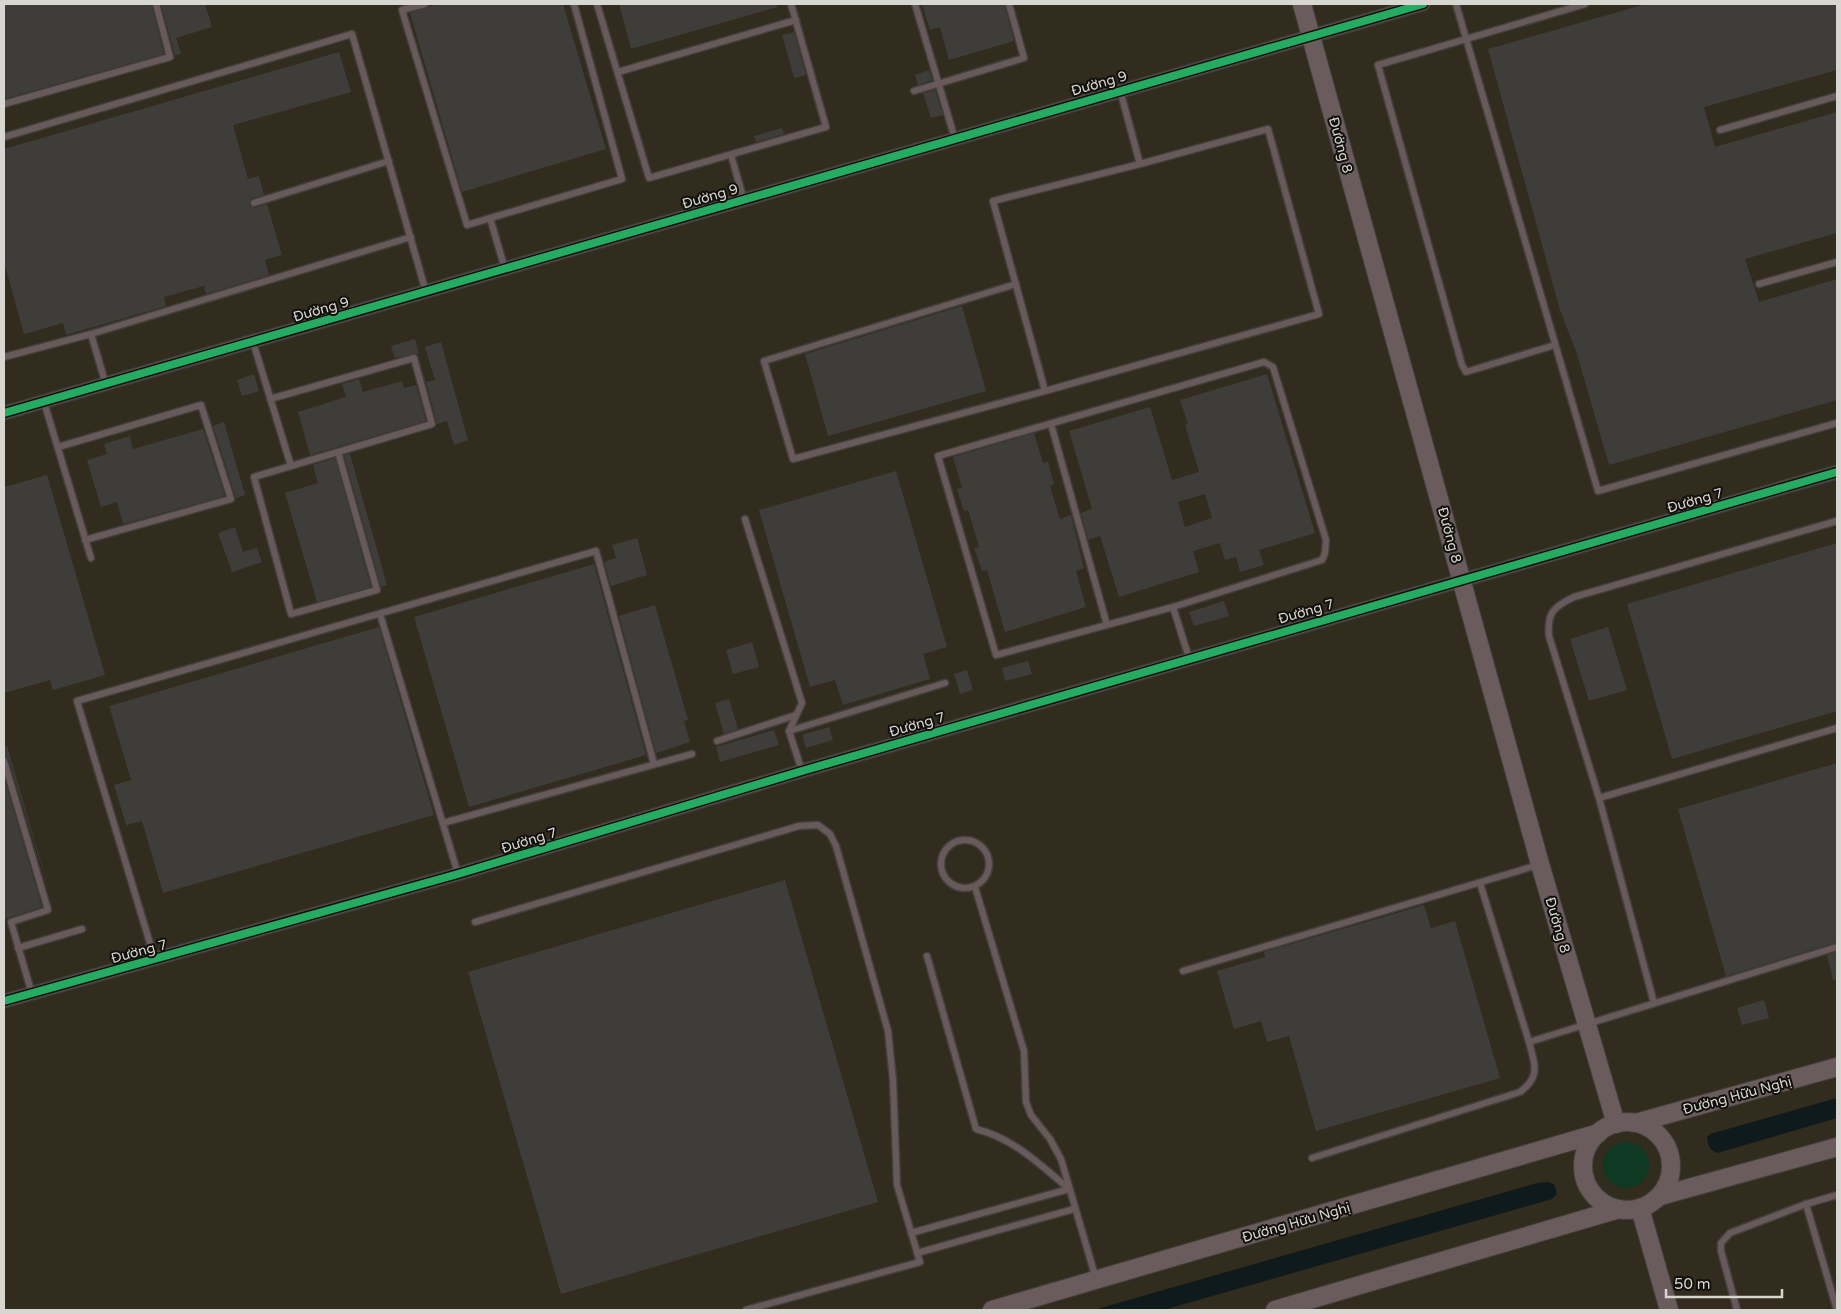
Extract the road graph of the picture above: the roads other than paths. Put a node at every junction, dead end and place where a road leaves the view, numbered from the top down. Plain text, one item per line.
1 (156, 4) edge
2 (425, 4) edge
3 (574, 4) edge
4 (597, 4) edge
5 (791, 4) edge
6 (915, 4) edge
7 (1009, 4) edge
8 (1302, 4) edge
9 (1423, 4) edge
10 (1456, 4) edge
11 (1585, 4) edge
12 (796, 20) junction
13 (1311, 36) junction
14 (1466, 38) junction
15 (618, 72) junction
16 (939, 85) junction
17 (1120, 90) junction
18 (914, 91) dead end
19 (1837, 96) edge
20 (4, 104) edge
21 (1720, 130) dead end
22 (4, 137) edge
23 (955, 139) junction
24 (731, 155) junction
25 (388, 160) junction
26 (1140, 164) junction
27 (744, 200) junction
28 (254, 203) dead end
29 (490, 218) junction
30 (411, 237) junction
31 (1837, 262) edge
32 (505, 269) junction
33 (1016, 284) junction
34 (1759, 284) dead end
35 (426, 292) junction
36 (91, 334) junction
37 (253, 342) junction
38 (1556, 345) junction
39 (4, 357) edge
40 (106, 385) junction
41 (1045, 391) junction
42 (270, 399) junction
43 (44, 402) junction
44 (4, 413) edge
45 (1837, 422) edge
46 (1052, 424) junction
47 (58, 447) junction
48 (338, 452) junction
49 (291, 466) junction
50 (1837, 472) edge
51 (746, 519) dead end
52 (1837, 521) edge
53 (85, 540) junction
54 (91, 558) dead end
55 (1462, 580) junction
56 (1173, 607) junction
57 (380, 614) junction
58 (1106, 625) junction
59 (1189, 658) junction
60 (945, 683) dead end
61 (796, 715) junction
62 (1837, 728) edge
63 (789, 731) junction
64 (717, 741) dead end
65 (692, 754) dead end
66 (4, 761) edge
67 (654, 764) junction
68 (802, 771) junction
69 (1599, 798) junction
70 (443, 822) junction
71 (1540, 864) junction
72 (458, 874) junction
73 (1480, 883) junction
74 (975, 886) junction
75 (475, 922) dead end
76 (82, 930) dead end
77 (1837, 947) edge
78 (18, 948) junction
79 (927, 956) dead end
80 (155, 960) junction
81 (1183, 971) dead end
82 (32, 994) junction
83 (4, 1001) edge
84 (1654, 1003) junction
85 (1587, 1025) junction
86 (1529, 1042) junction
87 (1837, 1067) edge
88 (1636, 1123) junction
89 (1616, 1124) junction
90 (1599, 1133) junction
91 (1837, 1147) edge
92 (1312, 1158) dead end
93 (1069, 1189) junction
94 (1837, 1195) edge
95 (1660, 1196) junction
96 (1806, 1204) junction
97 (1640, 1208) junction
98 (1074, 1209) junction
99 (1619, 1210) junction
100 (911, 1233) junction
101 (917, 1253) junction
102 (1096, 1280) junction
103 (746, 1310) edge
104 (992, 1310) edge
105 (1275, 1310) edge
106 (1669, 1310) edge
107 (1737, 1310) edge
108 (1837, 1310) edge

1 - 20 lane
2 - 29 lane
3 - 29 lane
4 - 15 lane
5 - 12 lane
6 - 16 lane
7 - 16 lane
8 - 13 main road, Đường 8
9 - 13 street, Đường 9
10 - 14 lane
11 - 14 lane
12 - 15 lane
12 - 24 lane
13 - 17 street, Đường 9
13 - 55 main road, Đường 8
14 - 38 lane
14 - 38 lane
15 - 24 lane
16 - 18 lane
16 - 23 lane
17 - 23 street, Đường 9
17 - 26 lane
19 - 21 lane
22 - 25 lane
23 - 27 street, Đường 9
24 - 27 lane
25 - 28 lane
25 - 30 lane
26 - 33 lane
26 - 41 lane
27 - 32 street, Đường 9
29 - 32 lane
30 - 35 lane
30 - 36 lane
31 - 34 lane
32 - 35 street, Đường 9
33 - 41 lane
33 - 41 lane
35 - 37 street, Đường 9
36 - 39 lane
36 - 40 lane
37 - 40 street, Đường 9
37 - 42 lane
38 - 45 lane
40 - 43 street, Đường 9
42 - 48 lane
42 - 49 lane
43 - 44 street, Đường 9
43 - 47 lane
46 - 56 lane
46 - 58 lane
46 - 58 lane
47 - 53 lane
47 - 53 lane
48 - 49 lane
48 - 49 lane
50 - 55 street, Đường 7
51 - 61 lane
52 - 69 lane
53 - 54 lane
55 - 59 street, Đường 7
55 - 71 main road, Đường 8
56 - 58 lane
56 - 59 lane
57 - 67 lane
57 - 70 lane
57 - 80 lane
59 - 68 street, Đường 7
60 - 63 lane
61 - 63 lane
61 - 64 lane
62 - 69 lane
63 - 68 lane
65 - 67 lane
66 - 78 lane
67 - 70 lane
68 - 72 street, Đường 7
69 - 84 lane
70 - 72 lane
71 - 73 lane
71 - 85 main road, Đường 8
72 - 80 street, Đường 7
73 - 81 lane
73 - 86 lane
74 - 74 lane
74 - 93 lane
75 - 100 lane
76 - 78 lane
77 - 84 lane
78 - 82 lane
79 - 93 lane
80 - 82 street, Đường 7
82 - 83 street, Đường 7
84 - 85 lane
85 - 86 lane
85 - 89 main road, Đường 8
86 - 92 lane
87 - 88 main road, Đường Hữu Nghị
88 - 89 main road
88 - 95 main road
89 - 90 main road
90 - 99 main road
90 - 102 main road, Đường Hữu Nghị
91 - 95 main road
93 - 98 lane
93 - 100 lane
94 - 96 lane
95 - 97 main road
96 - 107 lane
96 - 108 lane
97 - 99 main road
97 - 106 main road
98 - 101 lane
98 - 102 lane
99 - 105 main road
100 - 101 lane
101 - 103 lane
102 - 104 main road, Đường Hữu Nghị

